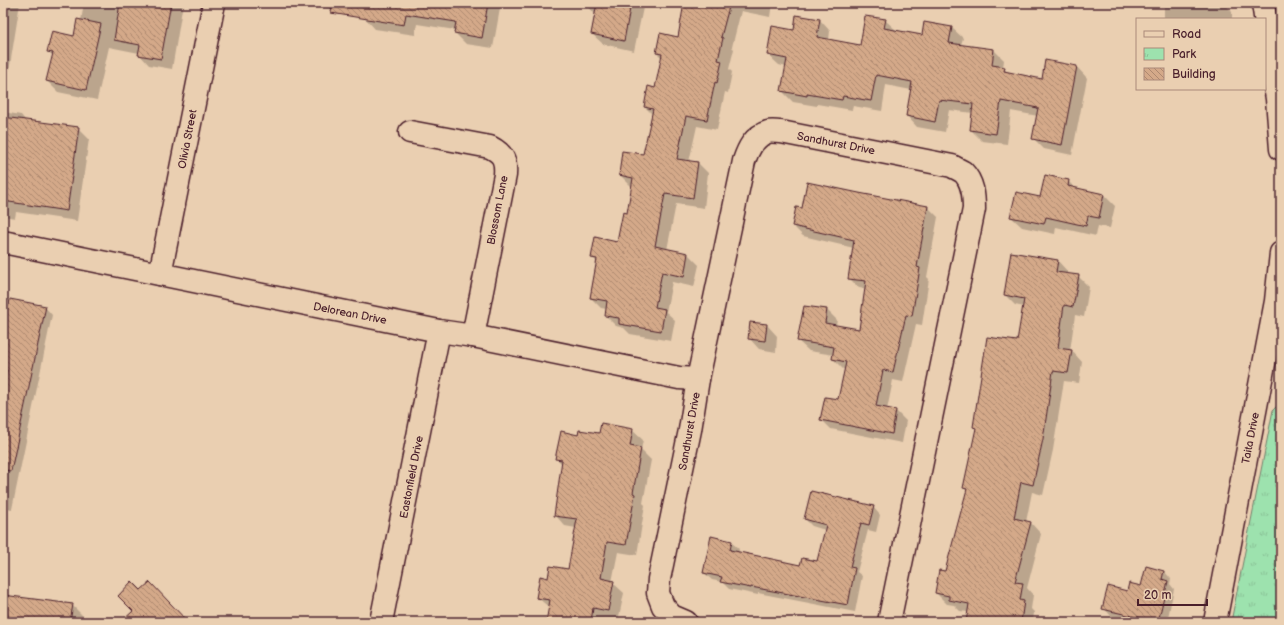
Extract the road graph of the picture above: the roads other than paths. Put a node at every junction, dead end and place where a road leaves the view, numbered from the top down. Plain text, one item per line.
1 (214, 3) edge
2 (1263, 3) edge
3 (1265, 18) edge
4 (1266, 24) edge
5 (410, 132) dead end
6 (1281, 149) edge
7 (3, 242) edge
8 (1281, 253) edge
9 (160, 274) junction
10 (439, 331) junction
11 (473, 336) junction
12 (1272, 375) edge
13 (698, 380) junction
14 (381, 622) edge
15 (686, 622) edge
16 (889, 622) edge
17 (1215, 622) edge

1 - 9 street, Olivia Street
2 - 3 street
4 - 6 street
5 - 11 street, Blossom Lane
7 - 9 street, Delorean Drive
8 - 12 street, Taita Drive
9 - 10 street, Delorean Drive
10 - 11 street, Delorean Drive
10 - 14 street, Eastonfield Drive
11 - 13 street, Delorean Drive
12 - 17 street, Taita Drive
13 - 15 street, Sandhurst Drive
13 - 16 street, Sandhurst Drive

